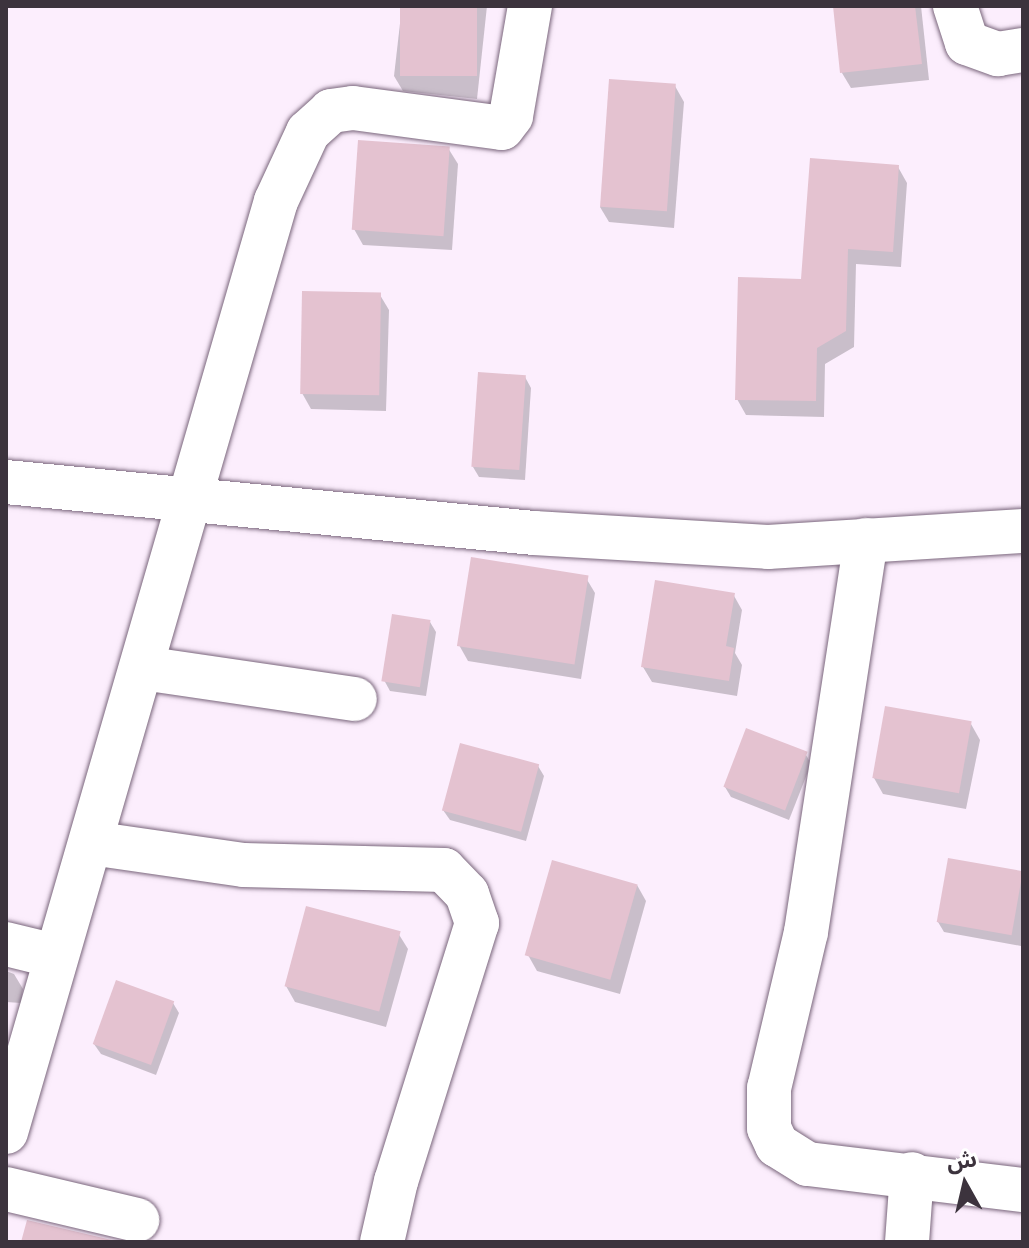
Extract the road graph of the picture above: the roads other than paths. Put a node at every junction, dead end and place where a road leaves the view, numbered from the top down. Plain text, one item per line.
1 (530, 6) edge
2 (955, 6) edge
3 (1023, 50) edge
4 (6, 482) edge
5 (191, 501) junction
6 (1023, 531) edge
7 (866, 540) junction
8 (142, 668) junction
9 (355, 699) dead end
10 (91, 843) junction
11 (6, 944) edge
12 (55, 956) junction
13 (6, 1132) edge
14 (912, 1174) junction
15 (6, 1189) edge
16 (1023, 1190) edge
17 (137, 1220) dead end
18 (382, 1242) edge
19 (907, 1242) edge

1 - 5 street
2 - 3 street
4 - 5 street
5 - 7 street
5 - 8 street
6 - 7 street
7 - 14 street
8 - 9 street
8 - 10 street
10 - 12 street
10 - 18 street
11 - 12 street
12 - 13 street
14 - 16 street
14 - 19 street
15 - 17 street

